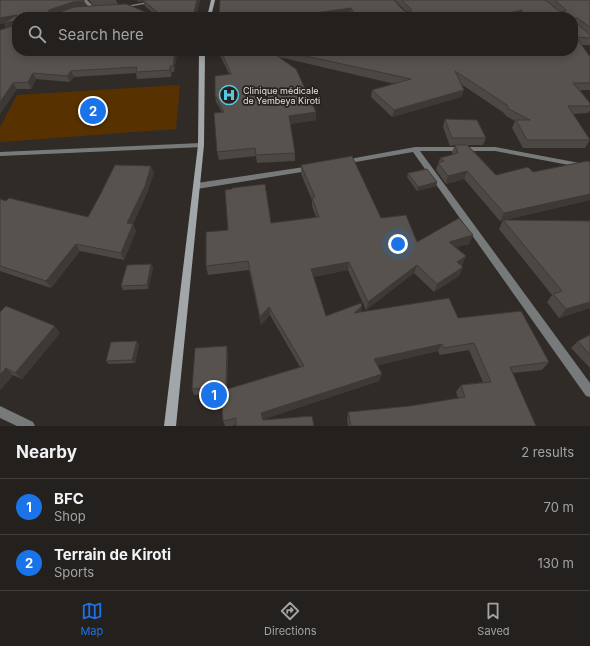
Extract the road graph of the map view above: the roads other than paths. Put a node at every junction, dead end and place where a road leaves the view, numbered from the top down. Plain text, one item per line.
1 (85, 0) edge
2 (166, 0) edge
3 (213, 0) edge
4 (117, 8) edge
5 (88, 9) edge
6 (93, 9) junction
7 (99, 9) edge
8 (210, 12) edge
9 (202, 56) edge
10 (201, 145) junction
11 (415, 149) junction
12 (0, 154) edge
13 (337, 164) edge
14 (321, 166) edge
15 (590, 167) edge
16 (197, 186) junction
17 (590, 392) edge
18 (0, 412) edge
19 (29, 426) edge
20 (170, 426) edge

1 - 6 street
2 - 4 street
3 - 8 street
5 - 6 street
6 - 7 street
9 - 10 street
10 - 12 street
10 - 16 street
11 - 13 street
11 - 15 street
11 - 17 street
14 - 16 street
16 - 20 street
18 - 19 street

